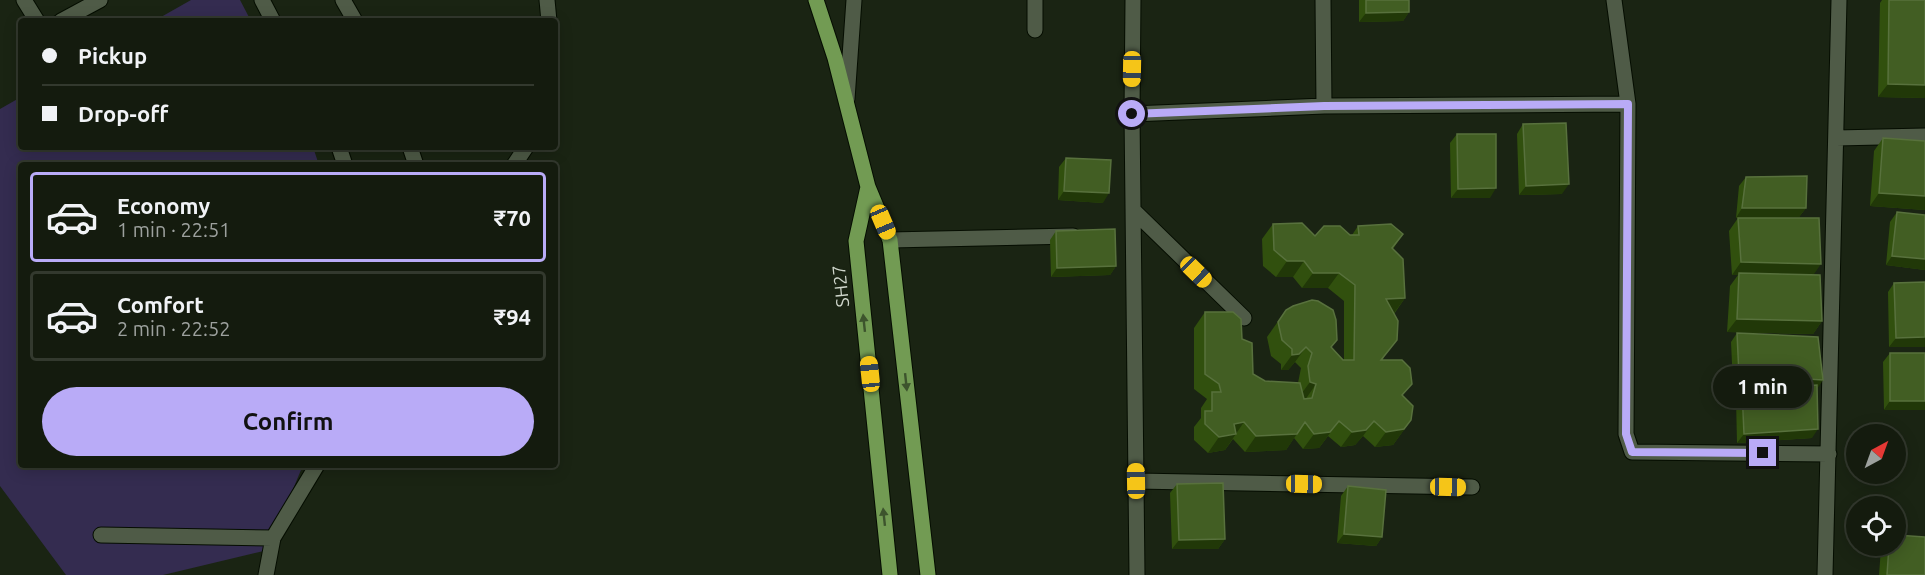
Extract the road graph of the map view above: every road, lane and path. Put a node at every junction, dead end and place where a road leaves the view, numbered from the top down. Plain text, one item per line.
1 (24, 0) edge
2 (100, 0) edge
3 (262, 0) edge
4 (343, 0) edge
5 (547, 0) edge
6 (816, 0) edge
7 (854, 0) edge
8 (1035, 0) edge
9 (1133, 0) edge
10 (1323, 0) edge
11 (1614, 0) edge
12 (1839, 0) edge
13 (35, 18) edge
14 (67, 18) edge
15 (271, 18) edge
16 (353, 18) edge
17 (549, 18) edge
18 (1035, 30) dead end
19 (846, 103) junction
20 (1628, 104) junction
21 (1324, 106) junction
22 (1132, 114) junction
23 (1925, 136) edge
24 (1836, 138) junction
25 (868, 188) junction
26 (1133, 210) junction
27 (1087, 236) edge
28 (890, 240) junction
29 (1244, 318) dead end
30 (1829, 454) junction
31 (315, 468) edge
32 (1136, 481) junction
33 (1472, 487) dead end
34 (101, 535) dead end
35 (273, 538) junction
36 (266, 575) edge
37 (891, 575) edge
38 (928, 575) edge
39 (1137, 575) edge
40 (1825, 575) edge

1 - 13 street
2 - 14 street
3 - 15 street
4 - 16 street
5 - 17 street
6 - 19 main road, SH27 / SH27
7 - 19 street
8 - 18 street
9 - 22 street
10 - 21 street
11 - 20 street
12 - 24 street
19 - 25 main road, SH27 / SH27
20 - 21 street
20 - 30 street
21 - 22 street
22 - 26 street
23 - 24 street
24 - 30 street
25 - 28 main road
37 -> 25 main road, SH27 / SH27
26 - 29 street
26 - 32 street
27 - 28 street
28 -> 38 main road
30 - 40 street
31 - 35 street
32 - 33 street
32 - 39 street
34 - 35 street
35 - 36 street

